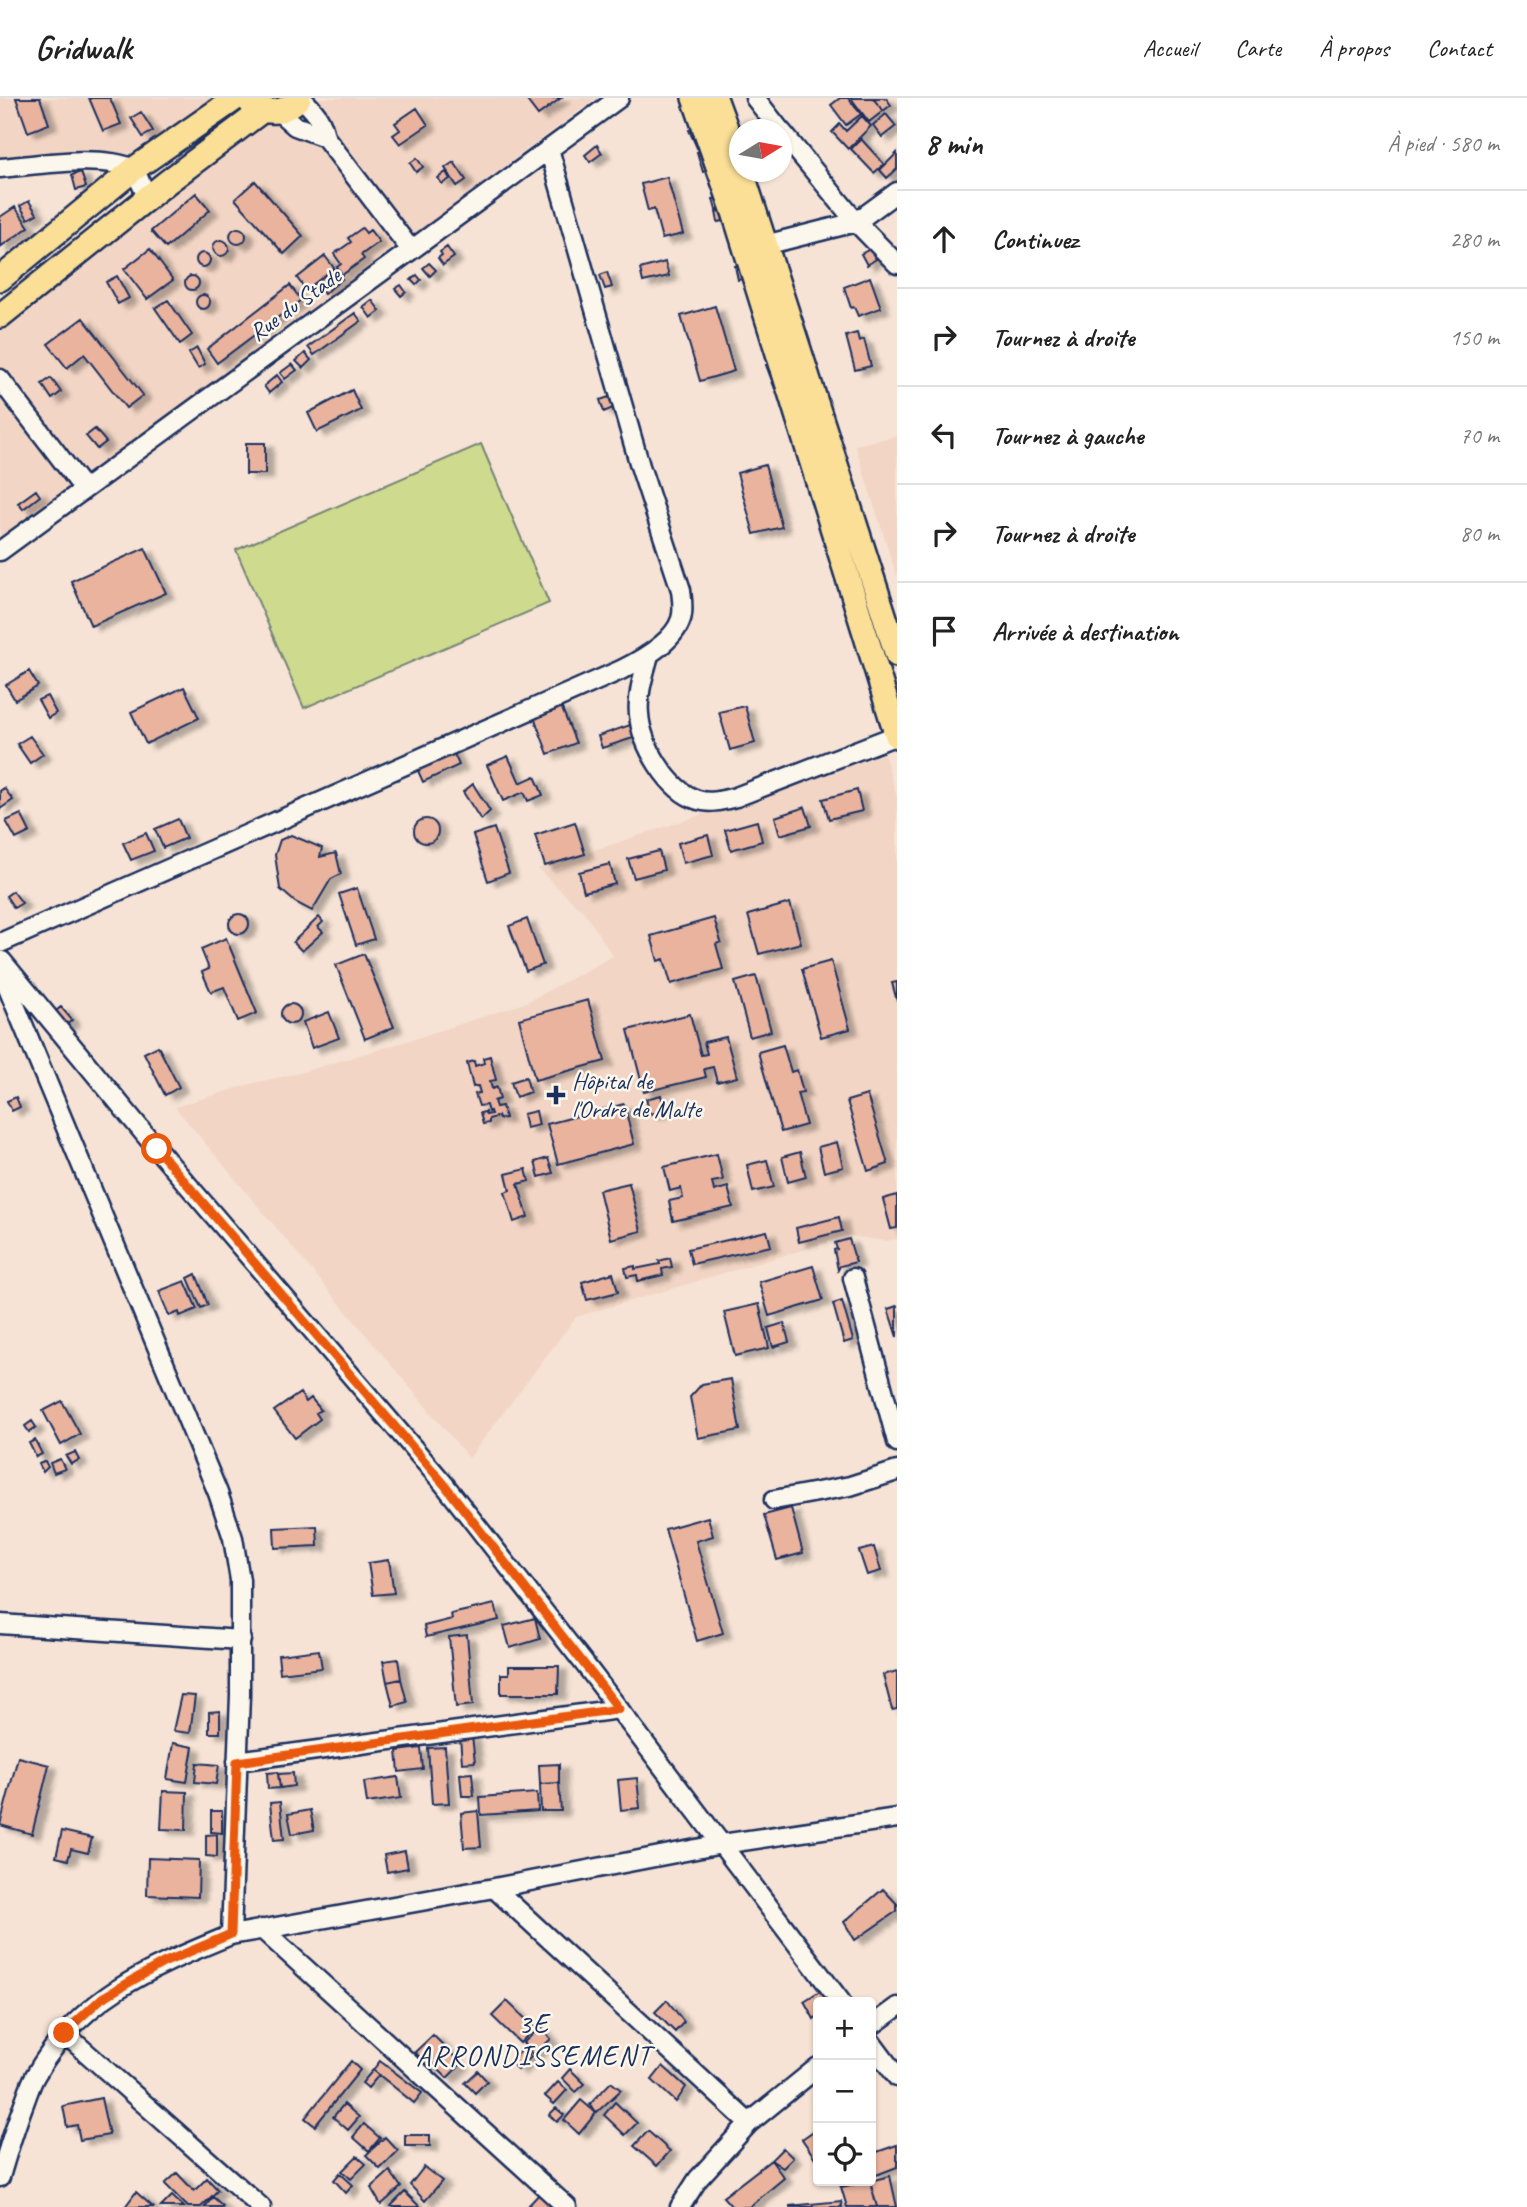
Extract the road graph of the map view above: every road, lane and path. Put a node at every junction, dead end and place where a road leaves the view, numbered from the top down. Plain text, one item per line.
1 (236, 98) edge
2 (300, 98) edge
3 (619, 98) edge
4 (694, 98) edge
5 (715, 98) edge
6 (755, 98) edge
7 (263, 106) edge
8 (772, 119) edge
9 (729, 136) edge
10 (325, 137) junction
11 (792, 144) edge
12 (549, 149) junction
13 (0, 167) edge
14 (134, 169) junction
15 (743, 182) edge
16 (897, 192) edge
17 (148, 198) junction
18 (856, 222) junction
19 (754, 244) junction
20 (411, 250) junction
21 (897, 264) edge
22 (0, 279) edge
23 (0, 316) edge
24 (0, 379) edge
25 (84, 489) junction
26 (0, 551) edge
27 (649, 655) junction
28 (897, 655) edge
29 (897, 736) edge
30 (0, 943) edge
31 (0, 958) edge
32 (0, 969) edge
33 (853, 1278) dead end
34 (897, 1442) edge
35 (897, 1471) edge
36 (774, 1500) dead end
37 (0, 1624) edge
38 (241, 1640) junction
39 (619, 1709) junction
40 (237, 1762) junction
41 (897, 1818) edge
42 (722, 1844) junction
43 (494, 1888) junction
44 (262, 1929) junction
45 (231, 1934) junction
46 (837, 1997) edge
47 (897, 2007) edge
48 (876, 2022) edge
49 (64, 2033) junction
50 (876, 2049) edge
51 (813, 2071) edge
52 (897, 2077) edge
53 (749, 2123) junction
54 (0, 2177) edge
55 (261, 2207) edge
56 (567, 2207) edge
57 (680, 2207) edge

1 - 14 main road
2 - 7 main road
2 - 10 street
3 - 12 street, Rue du Stade
4 - 19 main road
5 - 9 main road
6 - 8 street
7 - 10 street
7 - 17 main road
10 - 20 street
11 - 18 street
12 - 20 street, Rue du Stade
12 - 27 street
13 - 14 street
14 - 17 street
14 - 22 main road
15 - 19 main road
16 - 18 street
17 - 23 main road
18 - 19 street
18 - 21 street
19 - 28 main road
19 - 29 main road
20 - 25 street, Rue du Stade
24 - 25 street
25 - 26 street, Rue du Stade
27 - 29 street
27 - 30 street
31 - 39 street
32 - 38 street
33 - 34 street
35 - 36 street
37 - 38 street
38 - 40 street
39 - 40 street
39 - 42 street
40 - 45 street
41 - 42 street
42 - 43 street
42 - 46 street
43 - 44 street
43 - 53 street
44 - 45 street
44 - 56 street
45 - 49 street
47 - 48 street
49 - 54 street
49 - 55 street
50 - 52 street
51 - 53 street
53 - 57 street

